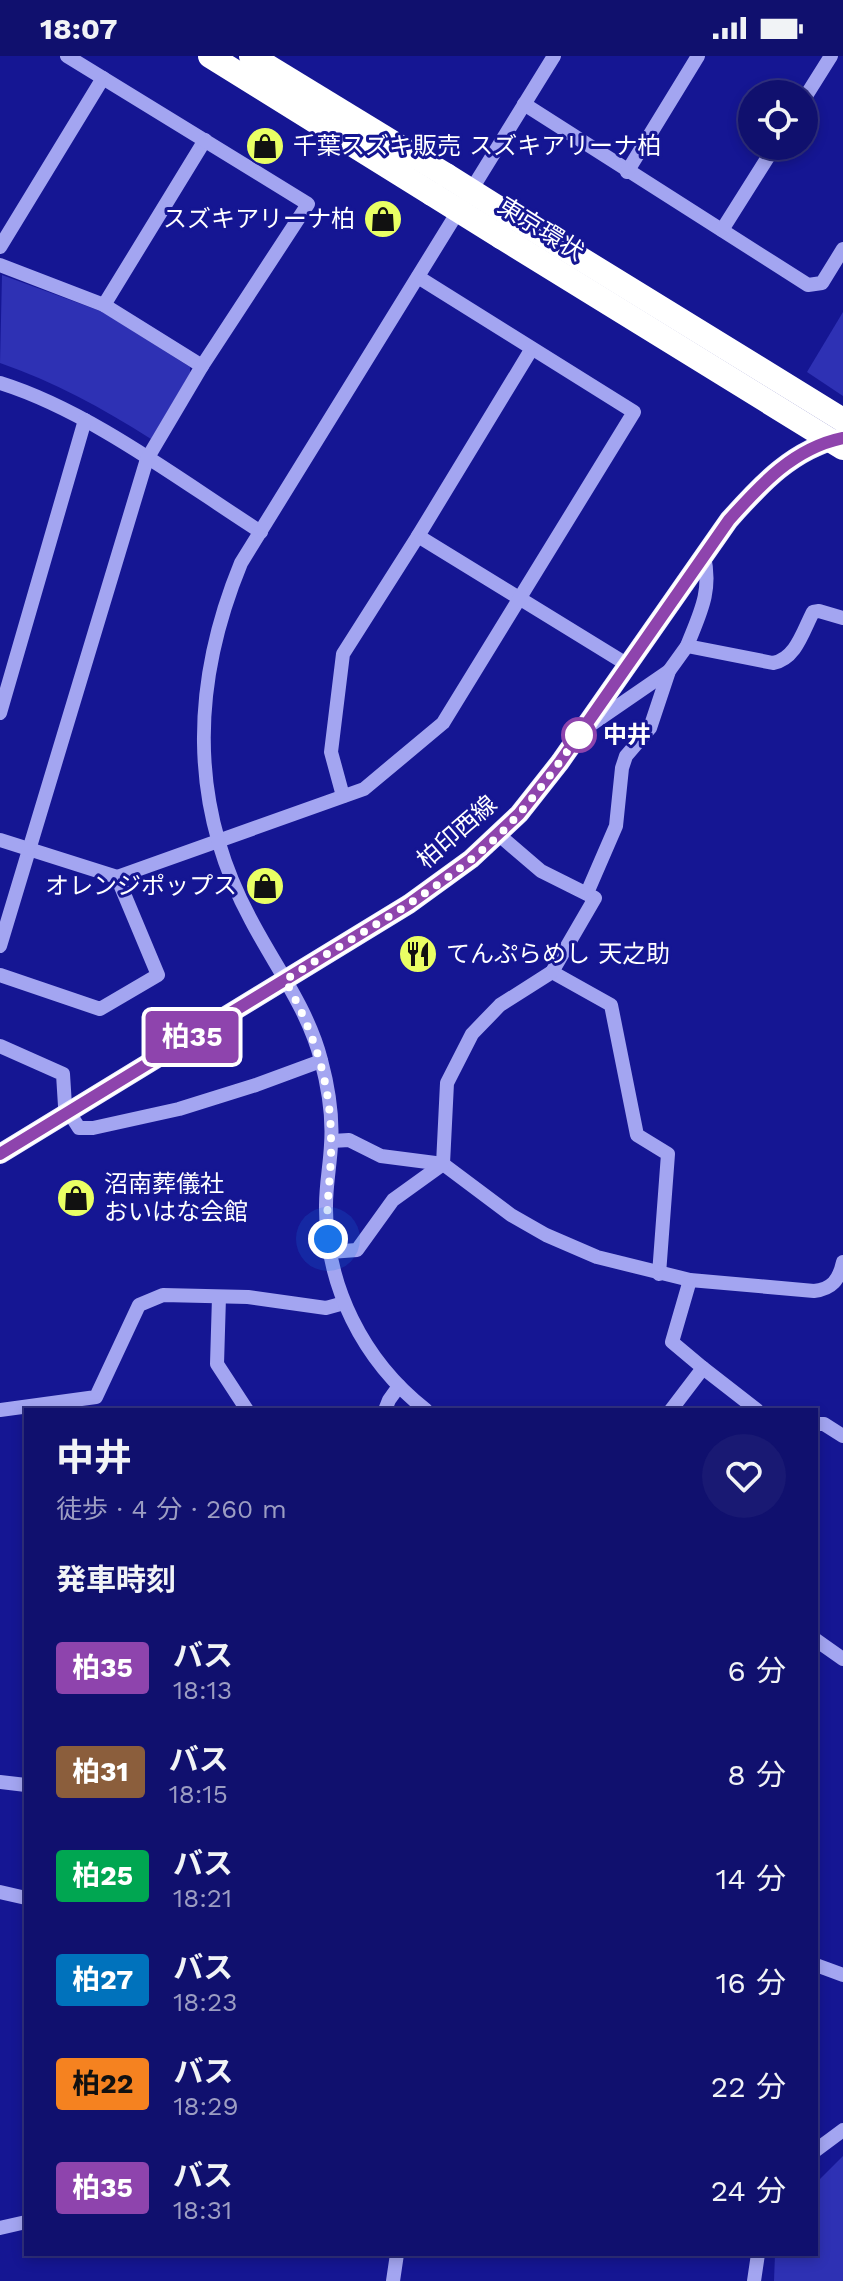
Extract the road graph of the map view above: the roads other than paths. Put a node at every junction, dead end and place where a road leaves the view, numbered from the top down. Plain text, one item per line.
1 (67, 56) edge
2 (210, 56) edge
3 (251, 56) edge
4 (554, 56) edge
5 (698, 56) edge
6 (831, 56) edge
7 (103, 78) junction
8 (816, 80) edge
9 (524, 104) junction
10 (205, 140) junction
11 (766, 160) edge
12 (627, 172) junction
13 (439, 185) junction
14 (722, 230) junction
15 (0, 247) edge
16 (843, 249) edge
17 (0, 265) edge
18 (418, 277) junction
19 (104, 305) junction
20 (531, 350) junction
21 (202, 366) junction
22 (0, 383) edge
23 (85, 420) junction
24 (840, 437) edge
25 (147, 459) junction
26 (261, 532) junction
27 (418, 536) junction
28 (704, 556) junction
29 (521, 598) junction
30 (843, 618) edge
31 (687, 646) junction
32 (628, 665) junction
33 (669, 671) junction
34 (0, 713) edge
35 (582, 731) junction
36 (343, 796) junction
37 (499, 835) junction
38 (0, 840) edge
39 (218, 840) junction
40 (29, 849) junction
41 (117, 877) junction
42 (587, 893) junction
43 (0, 946) edge
44 (552, 972) junction
45 (0, 975) edge
46 (285, 980) junction
47 (0, 1046) edge
48 (321, 1061) junction
49 (69, 1112) junction
50 (332, 1141) junction
51 (3, 1146) edge
52 (443, 1164) junction
53 (330, 1252) junction
54 (843, 1262) edge
55 (659, 1274) junction
56 (690, 1280) junction
57 (219, 1297) junction
58 (344, 1303) junction
59 (703, 1368) junction
60 (399, 1386) junction
61 (97, 1404) edge
62 (32, 1408) edge
63 (246, 1408) edge
64 (386, 1408) edge
65 (424, 1408) edge
66 (673, 1408) edge
67 (754, 1408) edge
68 (24, 1409) edge
69 (0, 1410) edge
70 (818, 1424) edge
71 (843, 1436) edge
72 (818, 1641) edge
73 (843, 1659) edge
74 (0, 1782) edge
75 (24, 1785) edge
76 (0, 1892) edge
77 (24, 1898) edge
78 (818, 1966) edge
79 (843, 1975) edge
80 (843, 2130) edge
81 (818, 2149) edge
82 (24, 2222) edge
83 (0, 2228) edge
84 (397, 2256) edge
85 (758, 2256) edge
86 (393, 2281) edge
87 (754, 2281) edge

1 - 7 street
2 - 13 highway, 東京環状
3 - 13 highway, 東京環状
4 - 9 street
5 - 12 street
6 - 8 street
7 - 10 street
7 - 15 street
9 - 12 street
9 - 18 street
10 - 19 street
10 - 21 street
11 - 14 street
12 - 14 street
13 - 24 highway, 東京環状, bridge
14 - 16 street
17 - 19 street
18 - 20 street
18 - 26 street
19 - 21 street
20 - 27 street
20 - 29 street
21 - 25 street
22 - 23 street
23 - 25 street
23 - 34 street
24 - 28 main road, 柏印西線
25 - 26 street
25 - 40 street
26 - 39 street
27 - 29 street
27 - 36 street
28 - 31 street
28 - 32 main road, 柏印西線
29 - 32 street
29 - 36 street
30 - 31 street
31 - 33 street
32 - 35 main road, 柏印西線
33 - 35 street
33 - 42 street
35 - 37 main road, 柏印西線
36 - 39 street
37 - 42 street
37 - 46 main road, 柏印西線
38 - 40 street
39 - 41 street
39 - 46 street
40 - 41 street
40 - 43 street
41 - 45 street
42 - 44 street
44 - 52 street
44 - 55 street
46 - 48 street
46 - 49 main road, 柏印西線
47 - 49 street
48 - 49 street
48 - 50 street
49 - 51 main road, 柏印西線
50 - 52 street
50 - 53 street
52 - 53 street
52 - 55 street
53 - 58 street
54 - 56 street
55 - 56 street
56 - 59 street
57 - 58 street
57 - 61 street
57 - 63 street
58 - 60 street
59 - 66 street
59 - 67 street
60 - 64 street
60 - 65 street
61 - 62 street
68 - 69 street
70 - 71 street
72 - 73 street
74 - 75 street
76 - 77 street
78 - 79 street
80 - 81 street
82 - 83 street
84 - 86 street
85 - 87 street

